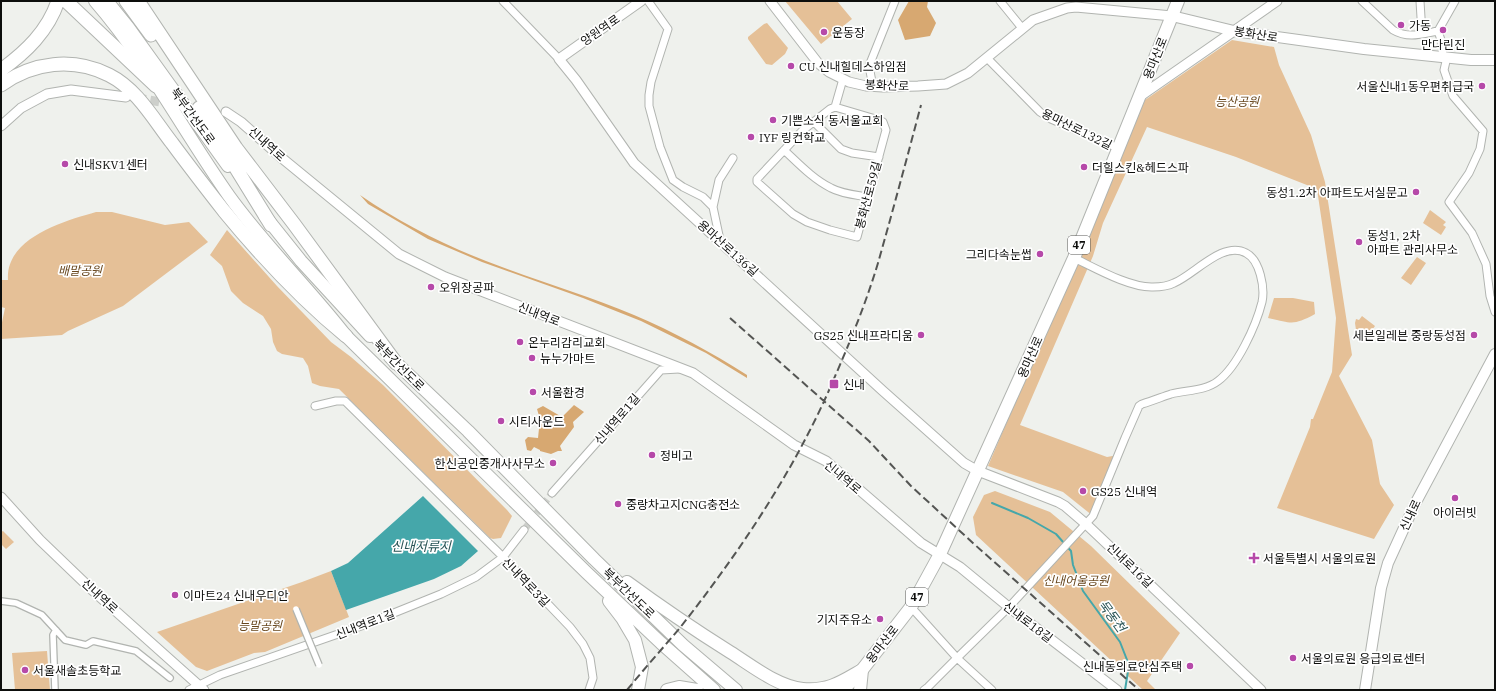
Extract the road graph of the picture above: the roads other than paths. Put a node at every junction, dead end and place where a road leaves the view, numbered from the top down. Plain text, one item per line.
1 (58, 1) edge
2 (66, 1) edge
3 (95, 1) edge
4 (107, 1) edge
5 (126, 1) edge
6 (138, 1) edge
7 (503, 1) edge
8 (641, 1) edge
9 (648, 1) edge
10 (770, 1) edge
11 (896, 1) edge
12 (1000, 1) edge
13 (1178, 1) edge
14 (1278, 1) edge
15 (1362, 1) edge
16 (1420, 1) edge
17 (1454, 1) edge
18 (1075, 4) edge
19 (1172, 16) junction
20 (1022, 28) junction
21 (1234, 31) junction
22 (1438, 31) junction
23 (1422, 34) junction
24 (1445, 57) junction
25 (987, 58) junction
26 (559, 59) junction
27 (1495, 60) edge
28 (1, 70) edge
29 (843, 79) junction
30 (1, 85) edge
31 (156, 86) junction
32 (873, 87) junction
33 (126, 96) tunnel mouth
34 (1139, 97) junction
35 (835, 107) junction
36 (226, 112) dead end
37 (814, 122) junction
38 (1, 126) edge
39 (1118, 148) junction
40 (784, 150) junction
41 (879, 157) junction
42 (733, 158) dead end
43 (868, 197) junction
44 (713, 207) junction
45 (272, 226) junction
46 (720, 240) junction
47 (1074, 258) junction
48 (1495, 312) edge
49 (346, 336) junction
50 (1494, 357) edge
51 (396, 363) junction
52 (693, 373) junction
53 (315, 406) dead end
54 (978, 471) junction
55 (552, 493) tunnel mouth
56 (1, 497) edge
57 (1086, 524) junction
58 (524, 530) tunnel mouth
59 (940, 554) junction
60 (503, 557) junction
61 (594, 559) junction
62 (587, 573) junction
63 (1, 602) edge
64 (910, 607) junction
65 (1009, 607) junction
66 (296, 609) dead end
67 (56, 630) junction
68 (957, 658) junction
69 (319, 665) dead end
70 (862, 670) junction
71 (170, 678) dead end
72 (201, 688) edge
73 (1116, 689) edge
74 (54, 690) edge
75 (188, 690) edge
76 (589, 690) edge
77 (638, 690) edge
78 (667, 690) edge
79 (697, 690) edge
80 (714, 690) edge
81 (736, 690) edge
82 (842, 690) edge
83 (860, 690) edge
84 (924, 690) edge
85 (992, 690) edge
86 (1261, 690) edge
87 (1366, 690) edge

1 - 28 highway
2 - 31 highway
3 - 31 main road, 북부간선도로
4 - 45 main road, 북부간선도로
5 - 45 highway
6 - 51 highway
7 - 26 street, 용마산로136길
8 - 26 street, 양원역로
9 - 44 street
10 - 29 street, 봉화산로
11 - 32 street
12 - 20 street
13 - 19 main road, 용마산로 / 47
14 - 21 street
15 - 23 street
16 - 23 street
17 - 22 street
18 - 19 street, 봉화산로
18 - 20 street, 봉화산로
19 - 21 main road, 봉화산로
19 - 34 main road, 용마산로 / 47
20 - 25 street, 봉화산로
21 - 24 main road, 봉화산로
21 - 34 street
22 - 23 street
22 - 24 street
24 - 27 main road, 봉화산로
24 - 48 street
25 - 32 street, 봉화산로
25 - 39 street, 용마산로132길
26 - 46 street, 용마산로136길
29 - 32 street, 봉화산로
29 - 35 street
30 - 49 highway
31 - 49 main road, 북부간선도로
33 - 38 street
34 - 39 main road, 용마산로 / 47
35 - 37 street, 봉화산로59길
35 - 41 street, 봉화산로59길
36 - 52 street, 신내역로
37 - 40 street, 봉화산로59길
37 - 41 street
39 - 47 main road, 용마산로 / 47
40 - 43 street
40 - 43 street, 봉화산로59길
41 - 43 street, 봉화산로59길
42 - 44 street
44 - 46 street
45 - 51 main road, 북부간선도로
46 - 54 street, 용마산로136길
47 - 54 main road, 용마산로 / 47
47 - 57 street
49 - 62 main road, 북부간선도로
50 - 87 main road, 신내로
51 - 61 main road, 북부간선도로
52 - 55 street, 신내역로1길
52 - 59 street, 신내역로
53 - 60 street, 신내역로3길
54 - 57 street, 신내로16길
54 - 59 main road, 용마산로 / 47
56 - 72 street, 신내역로
57 - 65 street
57 - 86 street, 신내로16길
58 - 60 street, 신내역로1길
59 - 64 main road, 용마산로 / 47
59 - 65 street, 신내로18길
60 - 72 street, 신내역로1길
60 - 76 street, 신내역로3길
61 - 70 main road
61 - 81 main road, 북부간선도로
62 - 77 main road
62 - 80 main road, 북부간선도로
63 - 67 street
64 - 68 street
64 - 70 main road, 용마산로 / 47
65 - 68 street
65 - 73 street, 신내로18길
66 - 69 street, bridge
67 - 71 street
67 - 74 street
68 - 84 street
68 - 85 street
70 - 82 main road, 용마산로 / 47
70 - 83 main road
72 - 75 street, 신내역로1길
78 - 79 main road

